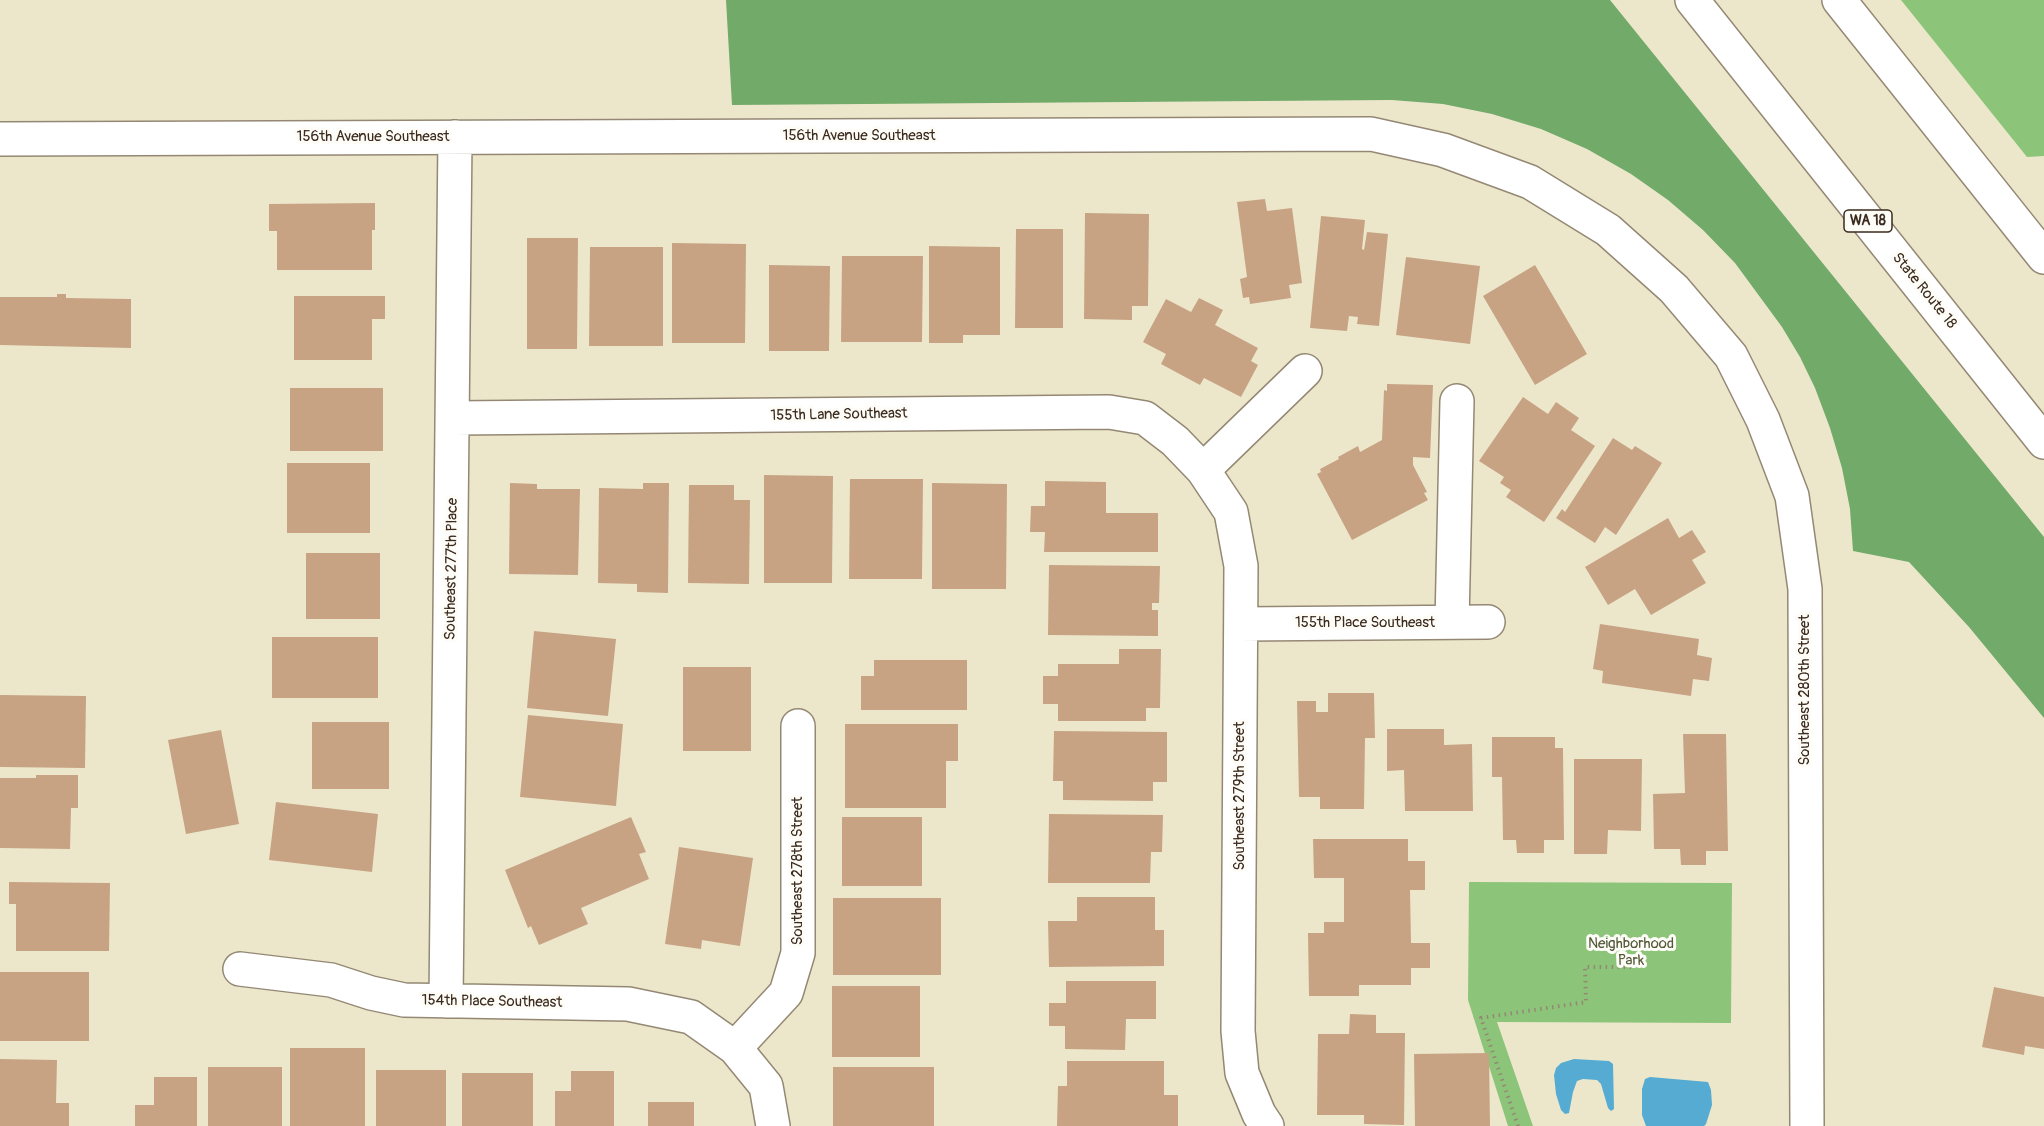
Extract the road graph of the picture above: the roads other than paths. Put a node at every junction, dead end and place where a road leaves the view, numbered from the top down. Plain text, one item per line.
1 (1692, 0) edge
2 (1839, 0) edge
3 (456, 136) junction
4 (0, 139) edge
5 (2044, 257) edge
6 (1674, 289) joint
7 (1305, 371) dead end
8 (1457, 400) dead end
9 (454, 418) junction
10 (2044, 442) edge
11 (1203, 470) junction
12 (1452, 622) junction
13 (1488, 622) dead end
14 (1241, 624) junction
15 (798, 726) dead end
16 (240, 969) dead end
17 (446, 1001) junction
18 (735, 1048) junction
19 (773, 1126) edge
20 (1267, 1126) edge
21 (1807, 1126) edge

1 - 10 main road, State Route 18 / WA 18
2 - 5 main road
3 - 4 main road, 156th Avenue Southeast
3 - 6 main road, 156th Avenue Southeast
3 - 9 main road, Southeast 277th Place
6 - 21 main road, Southeast 280th Street
7 - 11 main road
8 - 12 main road
9 - 11 main road, 155th Lane Southeast
9 - 17 main road, Southeast 277th Place
11 - 14 main road, Southeast 279th Street
12 - 13 main road, 155th Place Southeast
12 - 14 main road, 155th Place Southeast
14 - 20 main road, Southeast 279th Street
15 - 18 main road, Southeast 278th Street
16 - 17 main road, 154th Place Southeast
17 - 18 main road, 154th Place Southeast
18 - 19 main road

